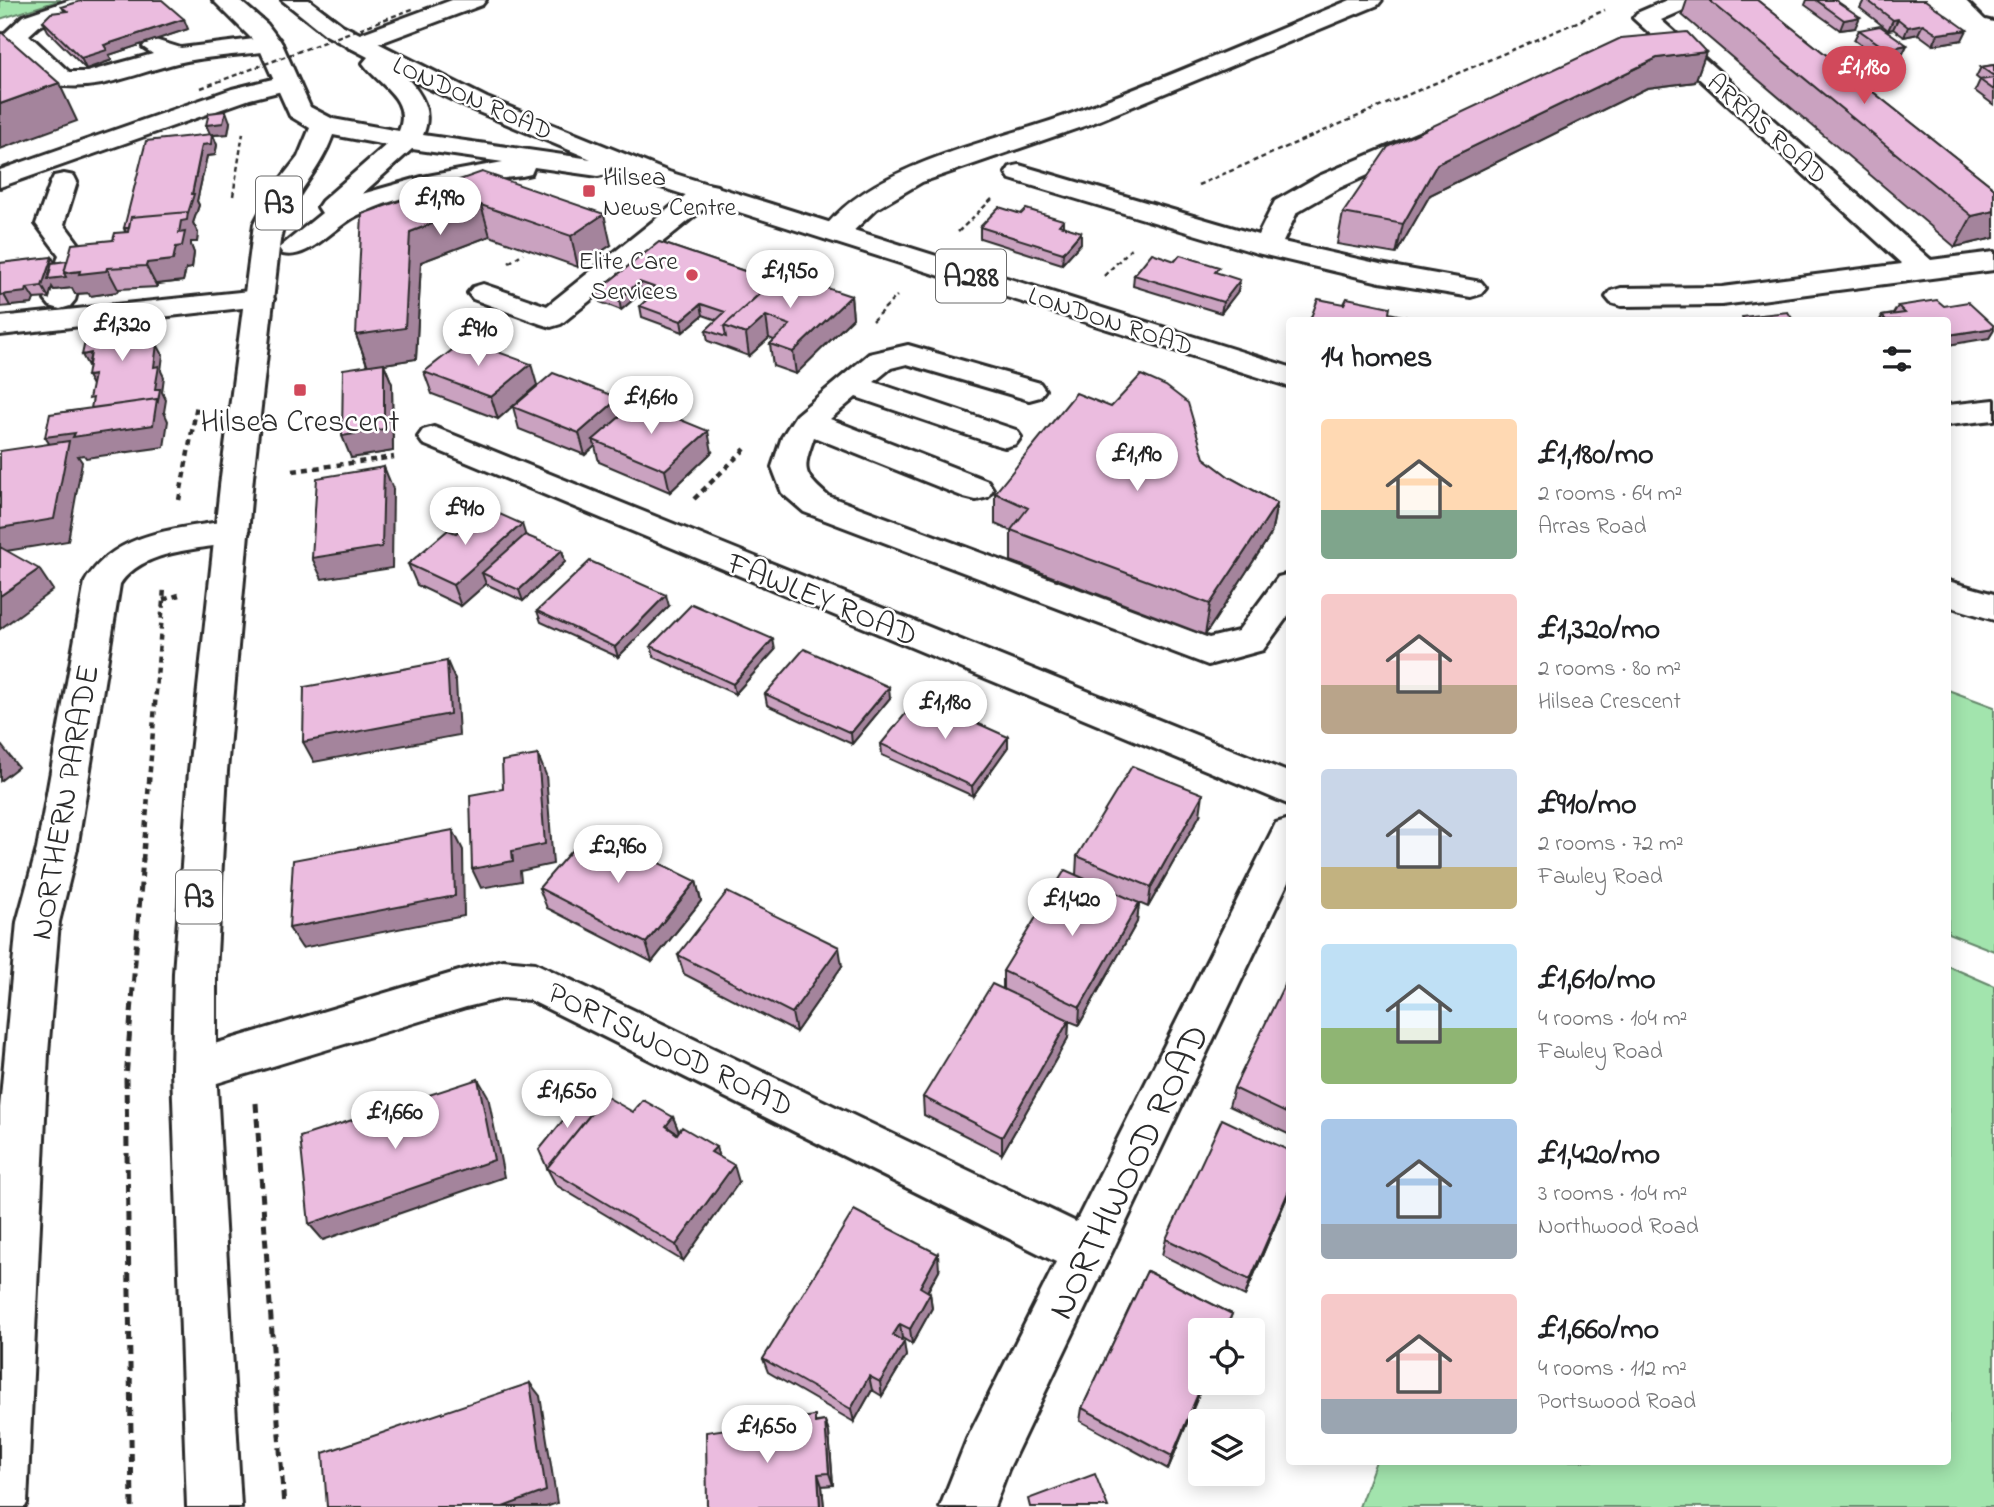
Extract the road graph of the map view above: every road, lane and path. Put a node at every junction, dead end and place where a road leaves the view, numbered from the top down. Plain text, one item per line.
1 (225, 0) edge
2 (294, 0) edge
3 (474, 0) edge
4 (1370, 0) edge
5 (1687, 0) edge
6 (1981, 0) edge
7 (102, 2) edge
8 (1616, 5) dead end
9 (415, 8) dead end
10 (1994, 12) edge
11 (334, 30) junction
12 (1663, 34) junction
13 (148, 42) edge
14 (358, 43) junction
15 (270, 44) junction
16 (1638, 45) edge
17 (179, 55) junction
18 (285, 83) junction
19 (201, 88) dead end
20 (324, 125) junction
21 (1452, 127) edge
22 (408, 139) junction
23 (1018, 173) joint
24 (660, 178) junction
25 (0, 179) edge
26 (64, 182) dead end
27 (1192, 187) dead end
28 (706, 192) junction
29 (835, 233) junction
30 (954, 236) dead end
31 (1267, 247) junction
32 (293, 248) junction
33 (523, 253) edge
34 (1994, 261) edge
35 (501, 268) dead end
36 (1925, 270) junction
37 (1471, 288) dead end
38 (483, 293) dead end
39 (260, 295) junction
40 (1621, 297) dead end
41 (55, 318) junction
42 (471, 323) dead end
43 (0, 326) edge
44 (453, 354) edge
45 (1286, 376) edge
46 (850, 384) junction
47 (1029, 390) dead end
48 (1994, 410) edge
49 (1951, 415) edge
50 (807, 422) junction
51 (434, 437) dead end
52 (1005, 438) dead end
53 (399, 457) dead end
54 (293, 471) dead end
55 (976, 489) dead end
56 (232, 532) junction
57 (228, 581) junction
58 (1286, 592) edge
59 (1951, 594) edge
60 (163, 600) dead end
61 (1994, 607) edge
62 (1286, 788) edge
63 (1286, 843) edge
64 (253, 1053) junction
65 (194, 1070) junction
66 (1087, 1252) junction
67 (0, 1503) edge
68 (214, 1507) edge
69 (284, 1507) edge
70 (967, 1507) edge

1 - 15 main road, LONDON ROAD
2 - 11 main road, LONDON ROAD
3 - 14 main road
4 - 29 main road
5 - 12 main road, ARRAS ROAD
6 - 10 main road
7 - 17 main road
8 - 27 path
9 - 19 path, bridge
11 - 14 main road, LONDON ROAD
11 - 22 main road
12 - 16 main road
12 - 36 main road, ARRAS ROAD
13 - 17 main road
14 - 24 main road, LONDON ROAD
15 - 17 main road
15 - 18 main road, LONDON ROAD
18 - 20 main road, LONDON ROAD
18 - 25 main road
20 - 22 main road, LONDON ROAD
20 - 39 main road, A3
21 - 31 main road
22 - 24 main road, LONDON ROAD
22 - 32 main road, A3
23 - 30 path
23 - 31 main road
24 - 28 main road, LONDON ROAD / A288
24 - 32 main road, LONDON ROAD
26 - 41 main road
28 - 29 main road, LONDON ROAD / A288
28 - 38 main road
29 - 45 main road, LONDON ROAD / A288
31 - 37 main road
32 - 39 main road, A3
33 - 35 path
34 - 36 main road
36 - 40 main road
39 - 41 main road
39 - 56 main road, A3
41 - 43 main road
42 - 44 path
46 - 47 main road
46 - 50 main road
46 - 52 main road
48 - 49 main road
50 - 55 main road
50 - 58 main road
51 - 62 main road, FAWLEY ROAD
53 - 54 path
56 - 57 main road, A3
56 - 67 main road, NORTHERN PARADE
57 - 60 path
57 - 65 main road, A3
59 - 61 main road
63 - 66 main road, NORTHWOOD ROAD
64 - 65 main road, PORTSWOOD ROAD
64 - 66 main road, PORTSWOOD ROAD
64 - 69 path
65 - 68 main road, A3
66 - 70 main road, NORTHWOOD ROAD

